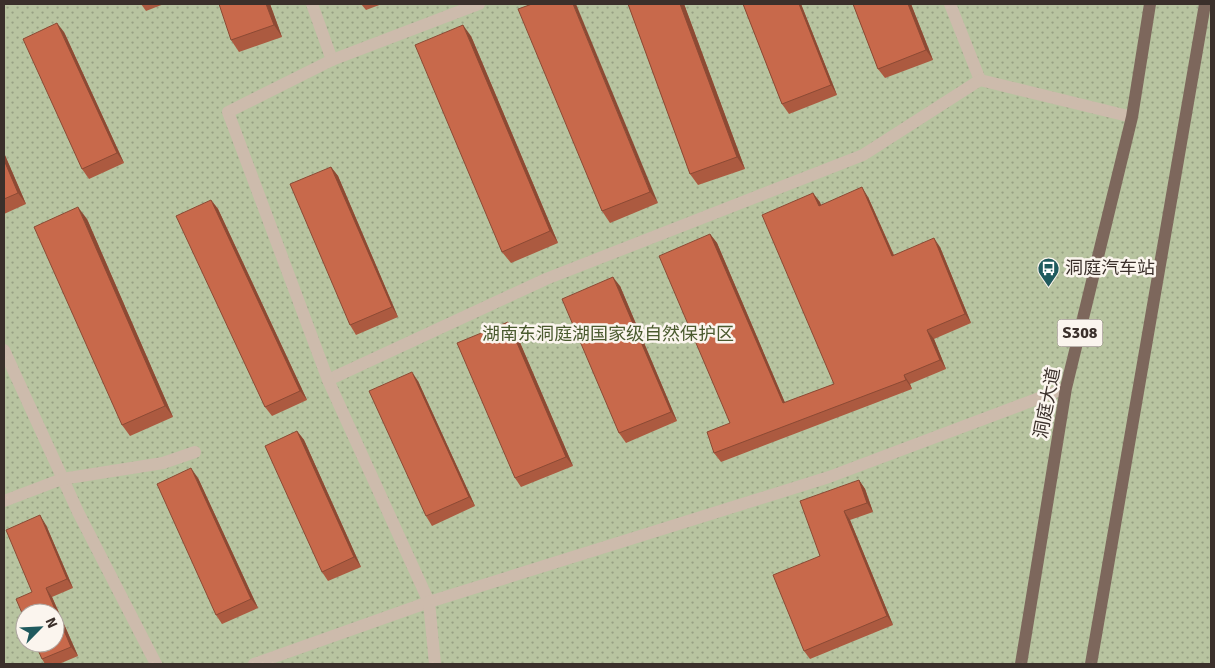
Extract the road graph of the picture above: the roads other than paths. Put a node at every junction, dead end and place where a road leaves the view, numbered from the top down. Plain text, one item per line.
1 (312, 4) edge
2 (479, 4) edge
3 (950, 4) edge
4 (1150, 4) edge
5 (1204, 4) edge
6 (332, 60) junction
7 (980, 80) junction
8 (1132, 117) junction
9 (4, 350) edge
10 (328, 380) junction
11 (1066, 388) junction
12 (195, 452) dead end
13 (62, 479) junction
14 (4, 501) edge
15 (429, 602) junction
16 (156, 664) edge
17 (254, 664) edge
18 (435, 664) edge
19 (1020, 664) edge
20 (1091, 664) edge

1 - 6 street
2 - 6 street
3 - 7 street
4 - 8 main road, 洞庭大道 / S308
5 - 20 main road
6 - 10 street
7 - 8 street
7 - 10 street
8 - 11 main road, 洞庭大道 / S308
9 - 13 street
10 - 15 street
11 - 15 street
11 - 19 main road, 洞庭大道 / S308
12 - 13 street
13 - 14 street
13 - 16 street
15 - 17 street
15 - 18 street

